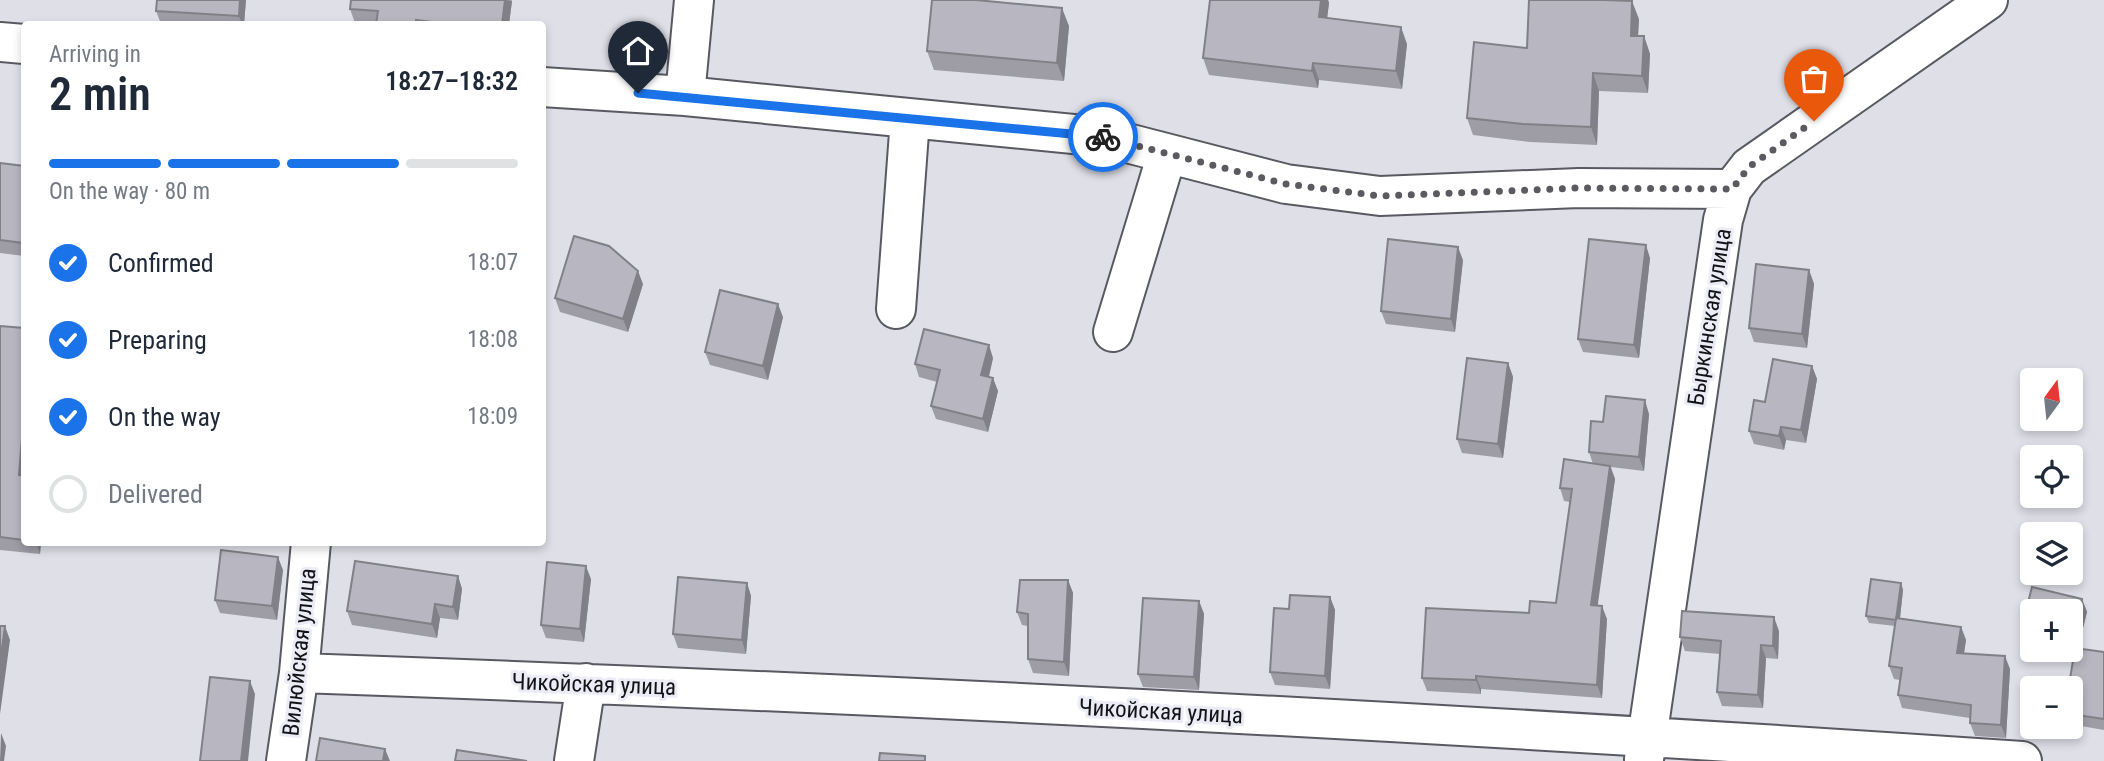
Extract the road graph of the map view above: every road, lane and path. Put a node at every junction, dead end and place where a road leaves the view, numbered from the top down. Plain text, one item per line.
1 (694, 0) edge
2 (1988, 0) edge
3 (0, 42) edge
4 (21, 44) edge
5 (546, 87) edge
6 (685, 96) junction
7 (910, 119) junction
8 (1167, 154) junction
9 (1732, 189) junction
10 (896, 309) dead end
11 (1113, 332) dead end
12 (311, 546) edge
13 (299, 673) junction
14 (586, 683) junction
15 (1645, 748) edge
16 (286, 761) edge
17 (574, 761) edge
18 (2022, 761) edge

1 - 6 street
2 - 9 street, Быркинская улица
3 - 4 street
5 - 6 street
6 - 7 street
7 - 8 street
7 - 10 street
8 - 9 street
8 - 11 street
9 - 15 street, Быркинская улица
12 - 13 street, Вилюйская улица
13 - 14 street, Чикойская улица
13 - 16 street, Вилюйская улица
14 - 15 street, Чикойская улица
14 - 17 street
15 - 18 street, Чикойская улица

